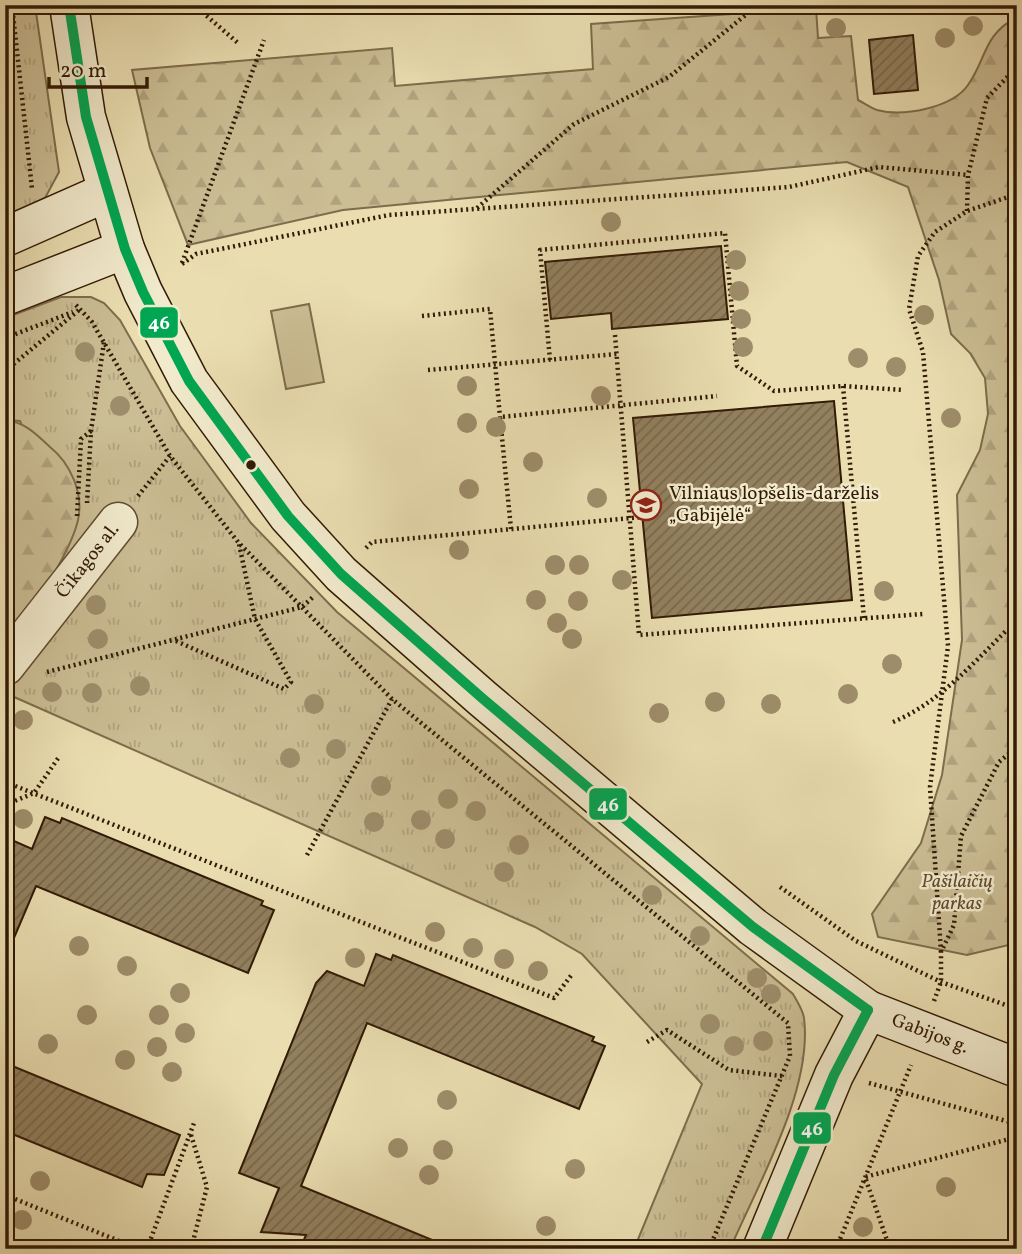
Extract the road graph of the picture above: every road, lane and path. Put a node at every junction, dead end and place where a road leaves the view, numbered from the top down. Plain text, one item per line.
1 (69, 5) edge
2 (194, 5) edge
3 (758, 5) edge
4 (264, 40) dead end
5 (238, 43) dead end
6 (1017, 67) edge
7 (968, 175) junction
8 (107, 192) junction
9 (1017, 194) edge
10 (476, 208) junction
11 (967, 211) junction
12 (5, 237) edge
13 (125, 249) junction
14 (5, 296) edge
15 (422, 316) dead end
16 (615, 335) dead end
17 (5, 338) edge
18 (104, 342) dead end
19 (617, 354) junction
20 (550, 360) junction
21 (495, 364) junction
22 (428, 370) dead end
23 (5, 371) edge
24 (843, 386) junction
25 (903, 390) dead end
26 (717, 396) dead end
27 (620, 405) junction
28 (500, 417) junction
29 (170, 456) dead end
30 (642, 517) dead end
31 (629, 518) junction
32 (118, 522) joint
33 (511, 529) junction
34 (238, 542) dead end
35 (372, 542) dead end
36 (73, 580) junction
37 (302, 607) dead end
38 (923, 614) dead end
39 (864, 618) junction
40 (255, 619) junction
41 (1017, 629) edge
42 (175, 641) junction
43 (5, 666) edge
44 (44, 673) dead end
45 (941, 694) junction
46 (392, 699) dead end
47 (893, 722) dead end
48 (1017, 747) edge
49 (59, 757) dead end
50 (5, 782) edge
51 (34, 793) junction
52 (5, 805) edge
53 (307, 855) dead end
54 (780, 887) dead end
55 (941, 953) junction
56 (573, 973) dead end
57 (942, 982) junction
58 (1017, 1009) edge
59 (868, 1010) junction
60 (647, 1042) dead end
61 (790, 1056) dead end
62 (1017, 1068) edge
63 (782, 1076) junction
64 (194, 1123) dead end
65 (1017, 1124) edge
66 (190, 1135) junction
67 (1017, 1137) edge
68 (865, 1177) junction
69 (5, 1195) edge
70 (139, 1249) edge
71 (147, 1249) edge
72 (191, 1249) edge
73 (709, 1249) edge
74 (762, 1249) edge
75 (836, 1249) edge
76 (890, 1249) edge

1 - 8 street, Gabijos g.
2 - 5 path
3 - 10 path
4 - 10 path
6 - 7 path
7 - 10 path
7 - 11 path
8 - 12 street
8 - 13 street, Gabijos g.
9 - 11 path
11 - 45 path
13 - 14 street
13 - 59 street, Gabijos g.
15 - 21 path
16 - 19 path
17 - 23 path
18 - 36 path
19 - 20 path
19 - 27 path
20 - 21 path
20 - 24 path
21 - 22 path
21 - 28 path
24 - 25 path
24 - 39 path
26 - 27 path
27 - 28 path
27 - 31 path
28 - 33 path
29 - 32 path, Čikagos al.
30 - 31 path
31 - 33 path
31 - 39 path
32 - 36 street, Čikagos al.
33 - 35 path
34 - 40 path
36 - 43 street, Čikagos al.
37 - 40 path
38 - 39 path
40 - 42 path
40 - 42 path
41 - 45 path
42 - 44 path
45 - 47 path
45 - 55 path
46 - 53 path
48 - 55 path
49 - 51 path
50 - 51 path
51 - 52 path
51 - 56 path
54 - 57 path
55 - 57 path
57 - 58 path
59 - 62 street, Gabijos g.
59 - 74 street
60 - 63 path
61 - 63 path
63 - 73 path
64 - 66 path
65 - 68 path
66 - 71 path
66 - 72 path
67 - 68 path
68 - 75 path
68 - 76 path
69 - 70 path

